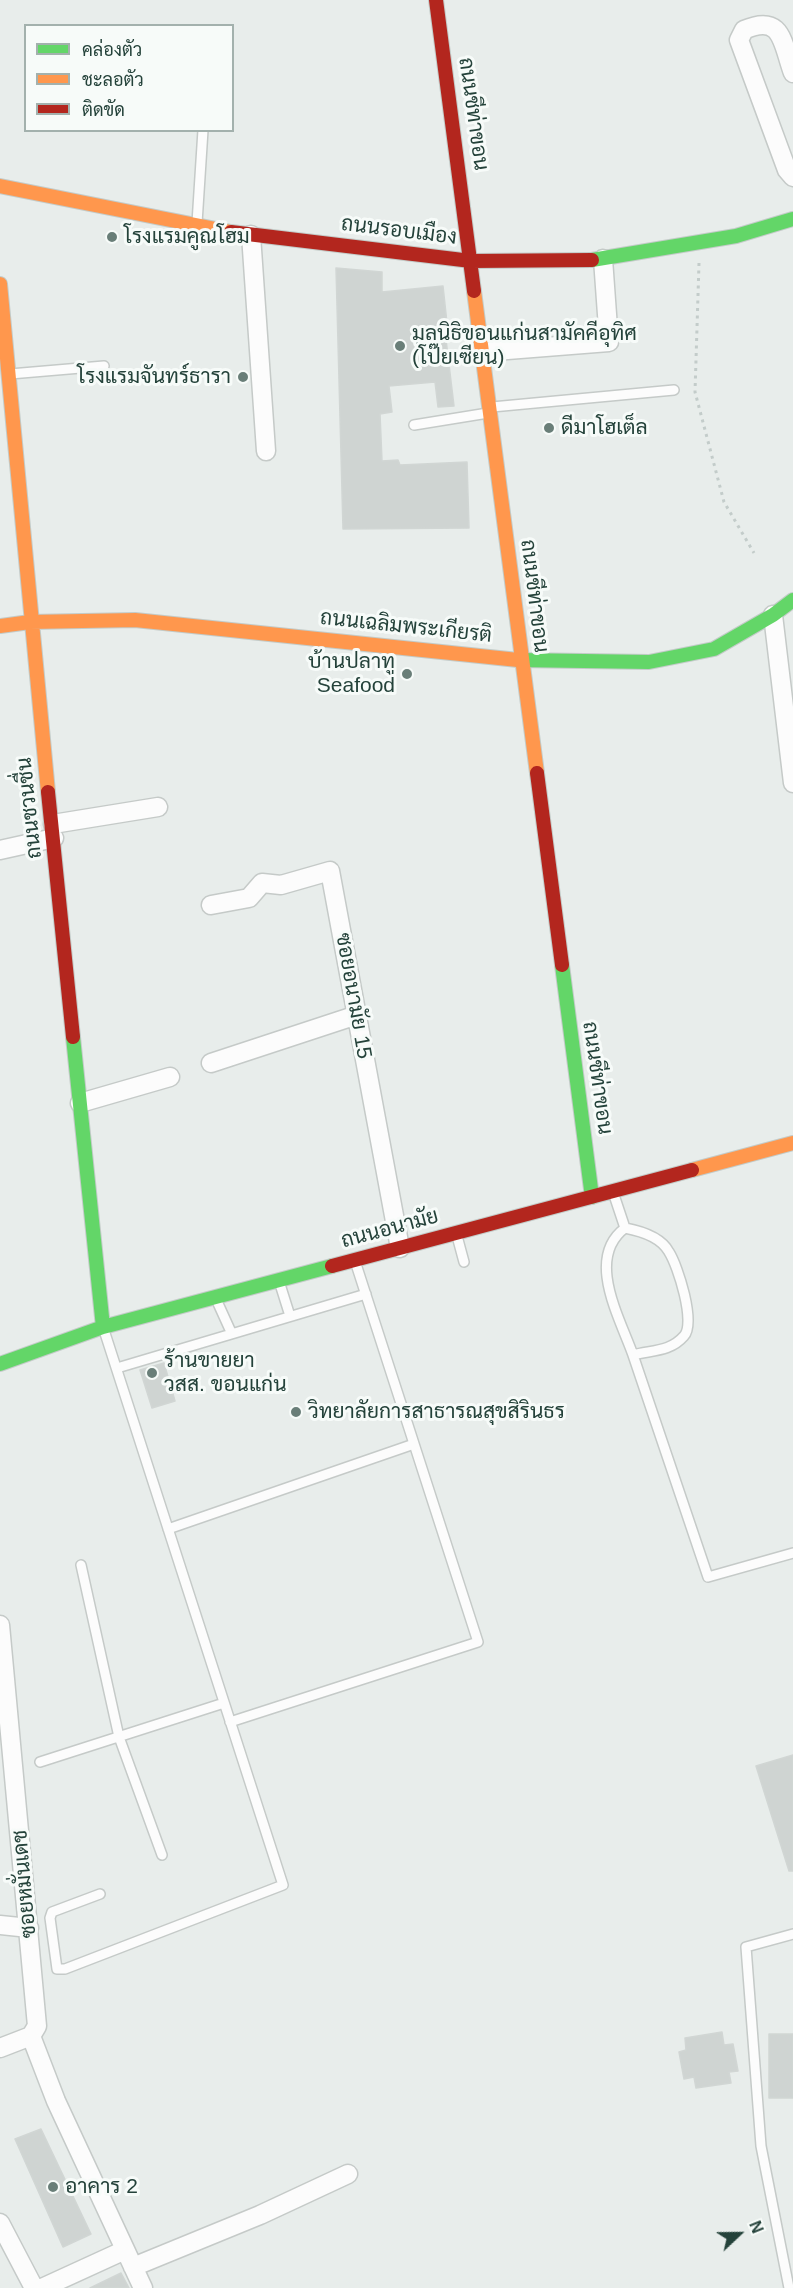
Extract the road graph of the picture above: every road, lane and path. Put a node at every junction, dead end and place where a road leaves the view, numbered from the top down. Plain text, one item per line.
1 (436, 0) edge
2 (793, 73) edge
3 (204, 132) edge
4 (793, 177) edge
5 (0, 186) edge
6 (793, 219) edge
7 (196, 225) junction
8 (251, 235) junction
9 (699, 244) junction
10 (603, 259) junction
11 (471, 261) junction
12 (0, 284) edge
13 (482, 352) junction
14 (104, 366) dead end
15 (8, 375) junction
16 (674, 390) dead end
17 (490, 410) junction
18 (414, 425) dead end
19 (266, 451) dead end
20 (753, 553) dead end
21 (793, 600) edge
22 (773, 615) junction
23 (30, 622) junction
24 (0, 626) edge
25 (521, 660) junction
26 (793, 783) edge
27 (158, 807) dead end
28 (54, 831) junction
29 (0, 850) edge
30 (211, 905) dead end
31 (357, 1015) junction
32 (211, 1063) dead end
33 (170, 1077) dead end
34 (80, 1103) junction
35 (793, 1143) edge
36 (614, 1192) junction
37 (592, 1197) junction
38 (625, 1228) junction
39 (456, 1233) junction
40 (400, 1248) junction
41 (355, 1260) junction
42 (464, 1262) dead end
43 (279, 1280) junction
44 (366, 1294) junction
45 (216, 1297) junction
46 (290, 1316) junction
47 (104, 1327) junction
48 (231, 1332) junction
49 (633, 1355) junction
50 (0, 1364) edge
51 (117, 1368) junction
52 (414, 1444) junction
53 (168, 1529) junction
54 (793, 1553) edge
55 (81, 1565) dead end
56 (0, 1625) edge
57 (224, 1703) junction
58 (230, 1722) junction
59 (119, 1737) junction
60 (40, 1762) dead end
61 (162, 1854) dead end
62 (100, 1894) dead end
63 (0, 1925) edge
64 (29, 1928) junction
65 (793, 1934) edge
66 (31, 2036) junction
67 (0, 2048) edge
68 (348, 2174) dead end
69 (0, 2223) edge
70 (125, 2250) junction
71 (133, 2267) junction
72 (34, 2288) edge
73 (42, 2288) edge
74 (142, 2288) edge
75 (789, 2288) edge

1 - 11 street, ถนนชีท่าขอน
2 - 4 street
3 - 7 lane
5 - 7 street, ถนนรอบเมือง
6 - 9 street, ถนนรอบเมือง
7 - 8 street, ถนนรอบเมือง
8 - 11 street, ถนนรอบเมือง
8 - 19 street
9 - 10 street, ถนนรอบเมือง
9 - 20 path
10 - 11 street, ถนนรอบเมือง
10 - 13 street
11 - 13 street, ถนนชีท่าขอน
12 - 15 street, ถนนชวนชื่น
13 - 17 street, ถนนชีท่าขอน
14 - 15 lane
15 - 23 street, ถนนชวนชื่น
16 - 17 lane
17 - 18 lane
17 - 25 street, ถนนชีท่าขอน
21 - 22 street, ถนนเฉลิมพระเกียรติ
22 - 25 street, ถนนเฉลิมพระเกียรติ
22 - 26 street
23 - 24 street, ถนนเฉลิมพระเกียรติ
23 - 25 street, ถนนเฉลิมพระเกียรติ
23 - 28 street, ถนนชวนชื่น
25 - 37 street, ถนนชีท่าขอน
27 - 28 street
28 - 29 street
28 - 34 street, ถนนชวนชื่น
30 - 31 street, ซอยอนามัย 15
31 - 32 street
31 - 40 street, ซอยอนามัย 15
33 - 34 street
34 - 47 street, ถนนชวนชื่น
35 - 36 street, ถนนอนามัย
36 - 37 street, ถนนอนามัย
36 - 38 lane
37 - 39 street, ถนนอนามัย
38 - 49 lane
38 - 49 lane
39 - 40 street, ถนนอนามัย
39 - 42 lane
40 - 41 street, ถนนอนามัย
41 - 43 street, ถนนอนามัย
41 - 44 lane
43 - 45 street, ถนนอนามัย
43 - 46 lane
44 - 46 lane
44 - 52 lane
45 - 47 street, ถนนอนามัย
45 - 48 lane
46 - 48 lane
47 - 50 street, ถนนอนามัย
47 - 51 lane
48 - 51 lane
49 - 54 lane
51 - 53 lane
52 - 53 lane
52 - 58 lane
53 - 57 lane
55 - 59 lane
56 - 64 street, ซอยหมั่นเดช
57 - 58 lane
57 - 59 lane
58 - 62 lane
59 - 60 lane
59 - 61 lane
63 - 64 street
64 - 66 street, ซอยหมั่นเดช
65 - 75 lane
66 - 67 street
66 - 70 street
68 - 71 street
69 - 72 street
70 - 71 street
70 - 73 street
71 - 74 street

